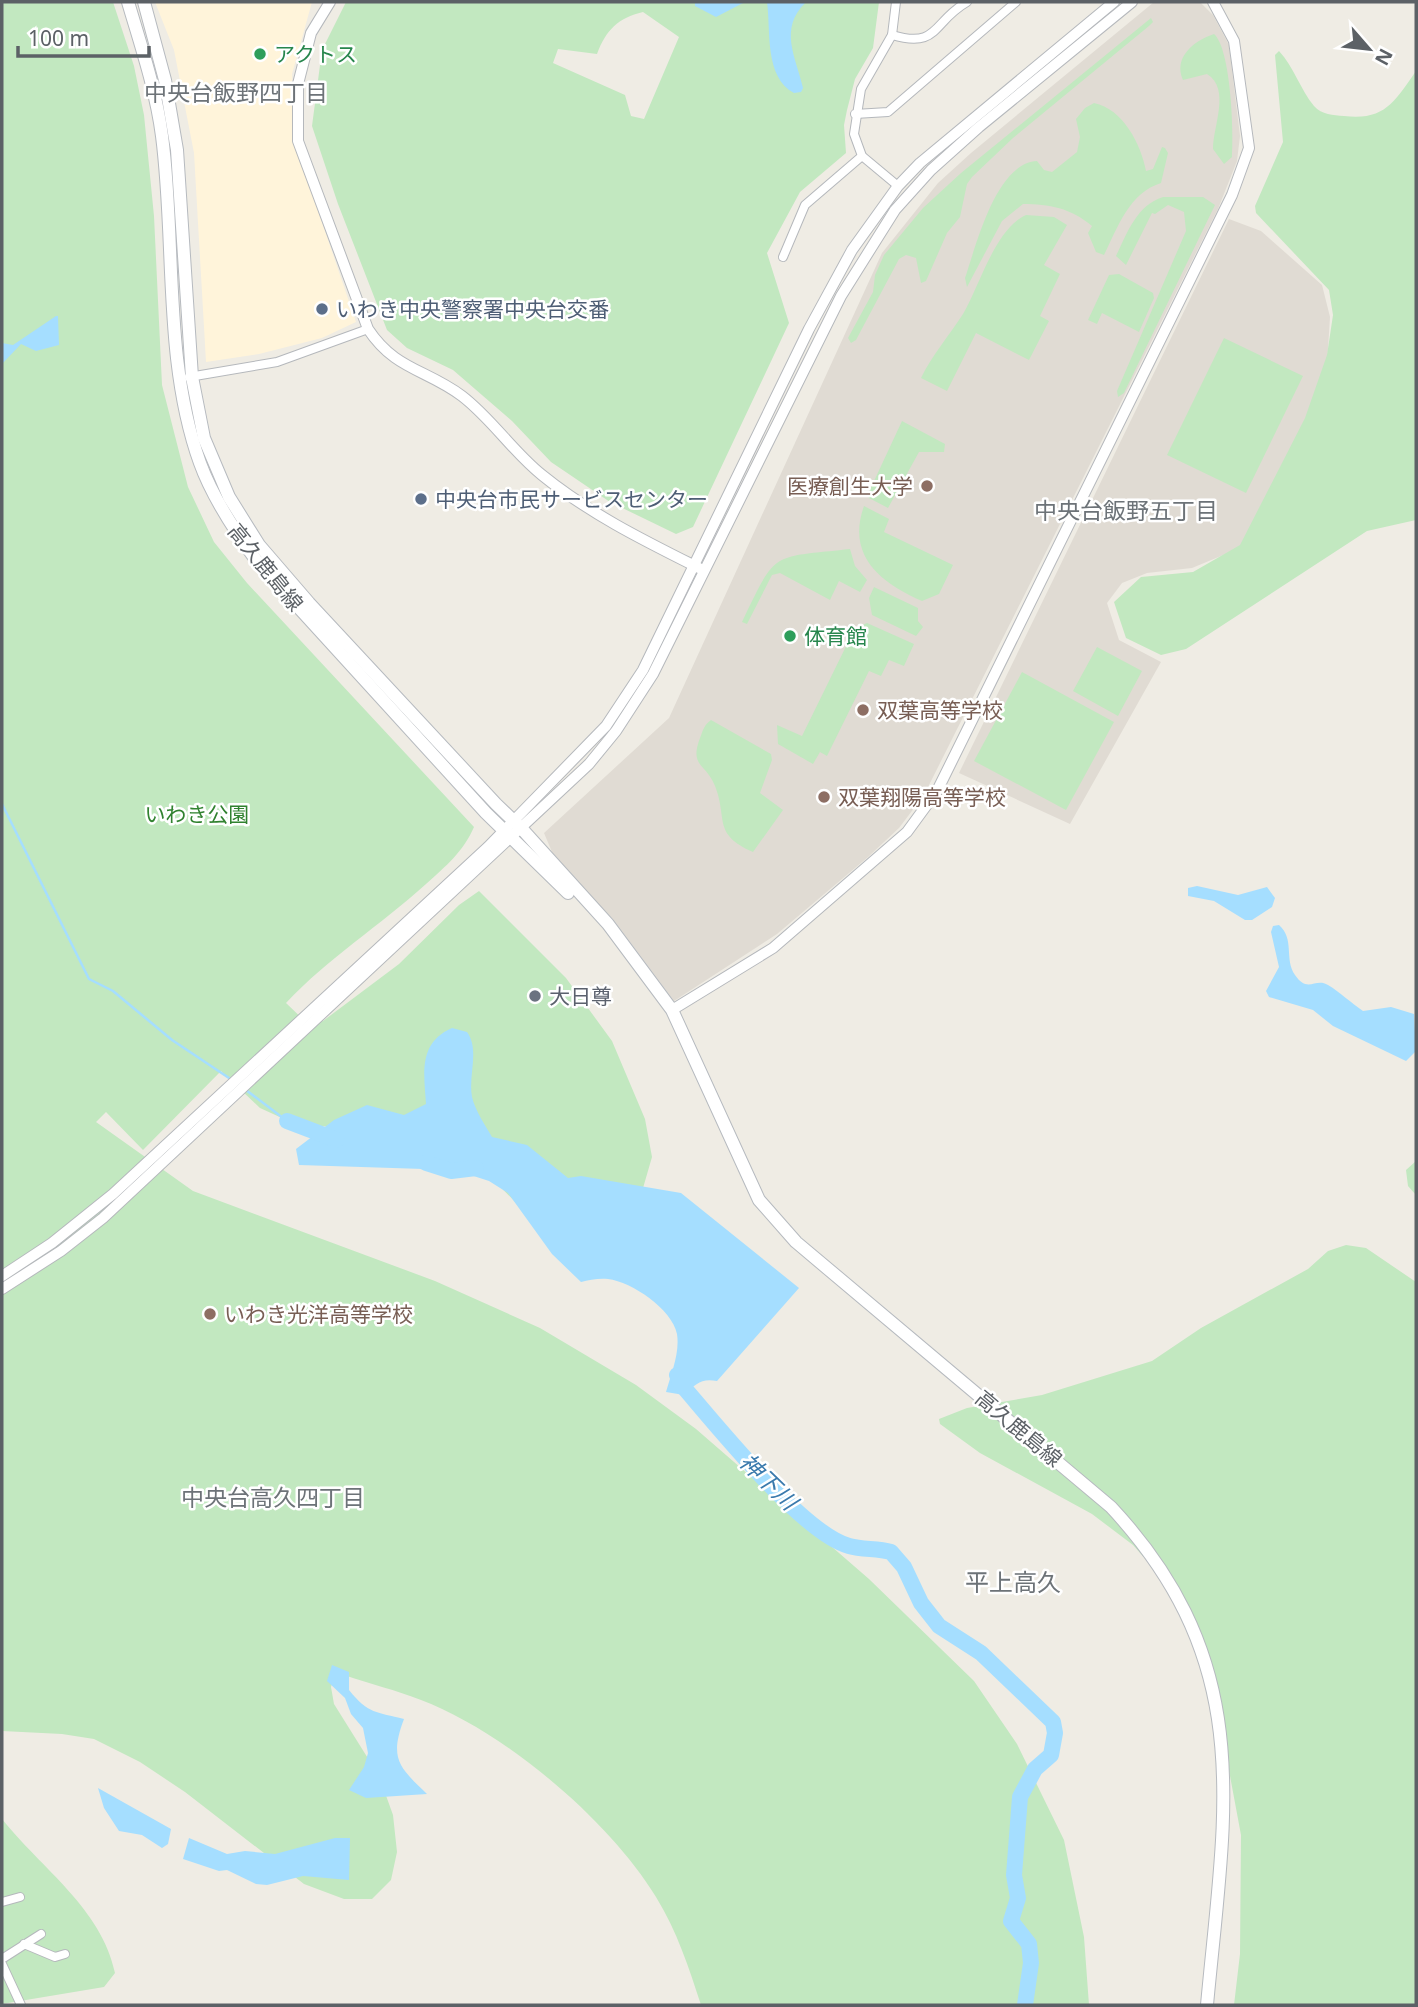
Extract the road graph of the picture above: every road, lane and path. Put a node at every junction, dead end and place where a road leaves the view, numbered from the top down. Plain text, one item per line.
1 (128, 2) edge
2 (144, 2) edge
3 (330, 2) edge
4 (896, 2) edge
5 (967, 2) edge
6 (1016, 2) edge
7 (1114, 2) edge
8 (1132, 2) edge
9 (1213, 2) edge
10 (892, 35) junction
11 (855, 114) junction
12 (862, 156) junction
13 (898, 186) junction
14 (783, 257) dead end
15 (368, 329) junction
16 (186, 378) junction
17 (699, 568) junction
18 (513, 829) junction
19 (672, 1010) junction
20 (2, 1276) edge
21 (2, 1289) edge
22 (20, 1897) dead end
23 (2, 1902) edge
24 (41, 1934) dead end
25 (24, 1944) junction
26 (65, 1954) dead end
27 (2, 1962) edge
28 (21, 2005) edge
29 (1207, 2005) edge

1 - 16 main road, 高久鹿島線
2 - 16 main road, 高久鹿島線
3 - 15 street
4 - 10 street
5 - 10 street
6 - 11 street
7 - 13 street
8 - 17 street
9 - 19 street
10 - 11 street
11 - 12 street
12 - 13 street
12 - 14 street
13 - 17 street
15 - 16 street
15 - 17 street
16 - 18 main road, 高久鹿島線
17 - 18 street
18 - 19 main road, 高久鹿島線
18 - 20 street
18 - 21 street
19 - 29 main road, 高久鹿島線
22 - 23 street
24 - 25 street
25 - 26 street
25 - 27 street
27 - 28 street

